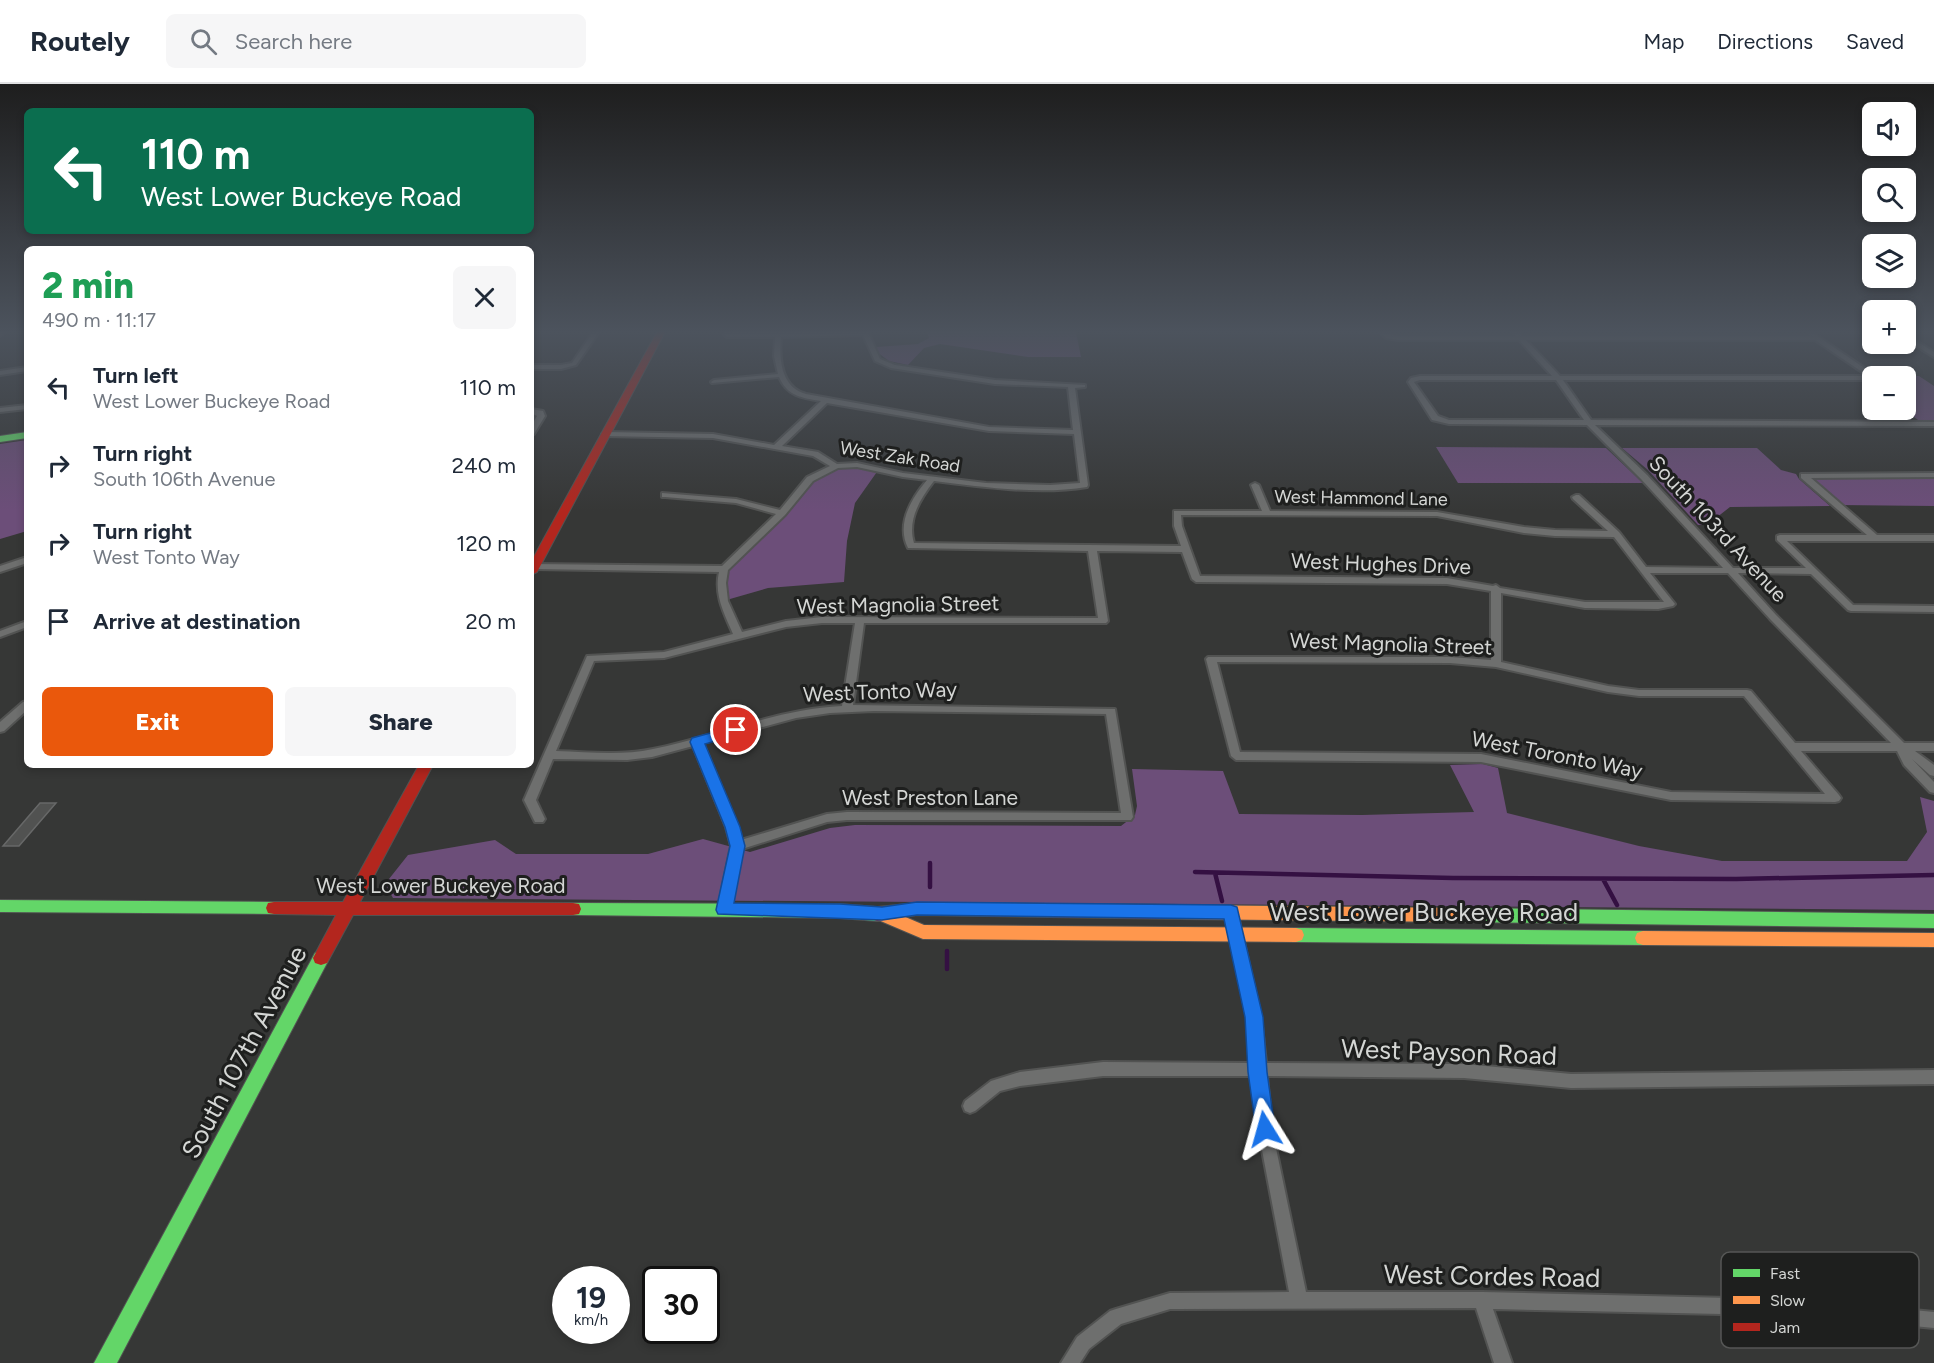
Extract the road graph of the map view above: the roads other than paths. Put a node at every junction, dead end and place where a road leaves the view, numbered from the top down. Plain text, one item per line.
1 (629, 392) edge
2 (793, 392) edge
3 (1072, 392) edge
4 (1417, 392) edge
5 (1567, 392) edge
6 (825, 401) junction
7 (24, 407) edge
8 (0, 411) edge
9 (535, 412) edge
10 (1589, 423) junction
11 (1934, 424) edge
12 (534, 427) edge
13 (1078, 432) junction
14 (606, 434) junction
15 (24, 435) edge
16 (0, 439) edge
17 (777, 446) junction
18 (836, 466) junction
19 (1934, 475) edge
20 (932, 479) junction
21 (1256, 484) dead end
22 (664, 495) dead end
23 (1576, 497) dead end
24 (782, 513) junction
25 (1267, 513) junction
26 (1616, 534) junction
27 (1875, 538) junction
28 (1934, 538) edge
29 (1092, 547) junction
30 (1185, 549) junction
31 (24, 561) edge
32 (534, 565) edge
33 (0, 569) edge
34 (534, 569) edge
35 (724, 569) junction
36 (1644, 570) junction
37 (1730, 571) junction
38 (1812, 571) junction
39 (1496, 588) junction
40 (1934, 609) edge
41 (860, 620) junction
42 (24, 625) edge
43 (0, 634) edge
44 (739, 636) junction
45 (1496, 664) junction
46 (24, 707) edge
47 (847, 708) junction
48 (0, 728) edge
49 (697, 742) junction
50 (1792, 747) junction
51 (1901, 747) junction
52 (1934, 747) edge
53 (548, 755) junction
54 (1236, 756) joint
55 (424, 768) edge
56 (1934, 772) edge
57 (1934, 789) edge
58 (1127, 817) joint
59 (538, 819) dead end
60 (737, 846) junction
61 (0, 906) edge
62 (349, 907) junction
63 (724, 910) junction
64 (1231, 912) junction
65 (882, 914) junction
66 (1934, 921) edge
67 (1235, 935) junction
68 (1934, 940) edge
69 (1258, 1072) junction
70 (1934, 1077) edge
71 (970, 1106) dead end
72 (1299, 1300) junction
73 (1482, 1300) junction
74 (1721, 1306) edge
75 (1919, 1319) edge
76 (1934, 1320) edge
77 (105, 1363) edge
78 (1070, 1363) edge
79 (1503, 1363) edge

1 - 14 main road
2 - 6 street
3 - 13 street
4 - 10 street
5 - 10 street, South 103rd Avenue
6 - 13 street
6 - 17 street
7 - 8 street
9 - 12 street
10 - 11 street
10 - 37 street, South 103rd Avenue
13 - 20 street, West Zak Road
14 - 17 street, West Zak Road
14 - 32 main road
15 - 16 main road
17 - 18 street, West Zak Road
18 - 20 street, West Zak Road
18 - 24 street
19 - 27 street
20 - 29 street
21 - 25 street
22 - 24 street
23 - 26 street
24 - 35 street
25 - 26 street, West Hammond Lane
25 - 30 street, West Hammond Lane
26 - 36 street
27 - 28 street
27 - 38 street
29 - 30 street
29 - 41 street, West Magnolia Street
30 - 39 street, West Hughes Drive
31 - 33 street
34 - 35 street
35 - 44 street
36 - 37 street
36 - 39 street, West Hughes Drive
37 - 38 street
37 - 51 street, South 103rd Avenue
38 - 40 street
39 - 45 street
41 - 44 street, West Magnolia Street
41 - 47 street
42 - 43 street
44 - 53 street, West Magnolia Street
45 - 50 street, West Magnolia Street
45 - 54 street, West Magnolia Street
46 - 48 street
47 - 49 street, West Tonto Way
47 - 58 street, West Tonto Way
49 - 53 street, West Tonto Way
49 - 60 street
50 - 51 street
50 - 54 street, West Toronto Way
51 - 52 street
51 - 56 street, South 103rd Avenue
51 - 57 street, South 103rd Avenue
53 - 59 street
55 - 62 main road, South 107th Avenue
58 - 60 street, West Preston Lane
60 - 63 street
61 - 62 main road, West Lower Buckeye Road
62 - 63 main road, West Lower Buckeye Road
62 - 77 main road, South 107th Avenue
63 - 65 main road, West Lower Buckeye Road
64 - 65 main road, West Lower Buckeye Road
64 - 66 main road, West Lower Buckeye Road
64 - 67 street
65 - 67 main road, West Lower Buckeye Road
67 - 68 main road, West Lower Buckeye Road
67 - 69 street
69 - 70 street, West Payson Road
69 - 71 street, West Payson Road
69 - 72 street
72 - 73 street, West Cordes Road
72 - 78 street, West Cordes Road
73 - 74 street, West Cordes Road
73 - 79 street
75 - 76 street, West Cordes Road

